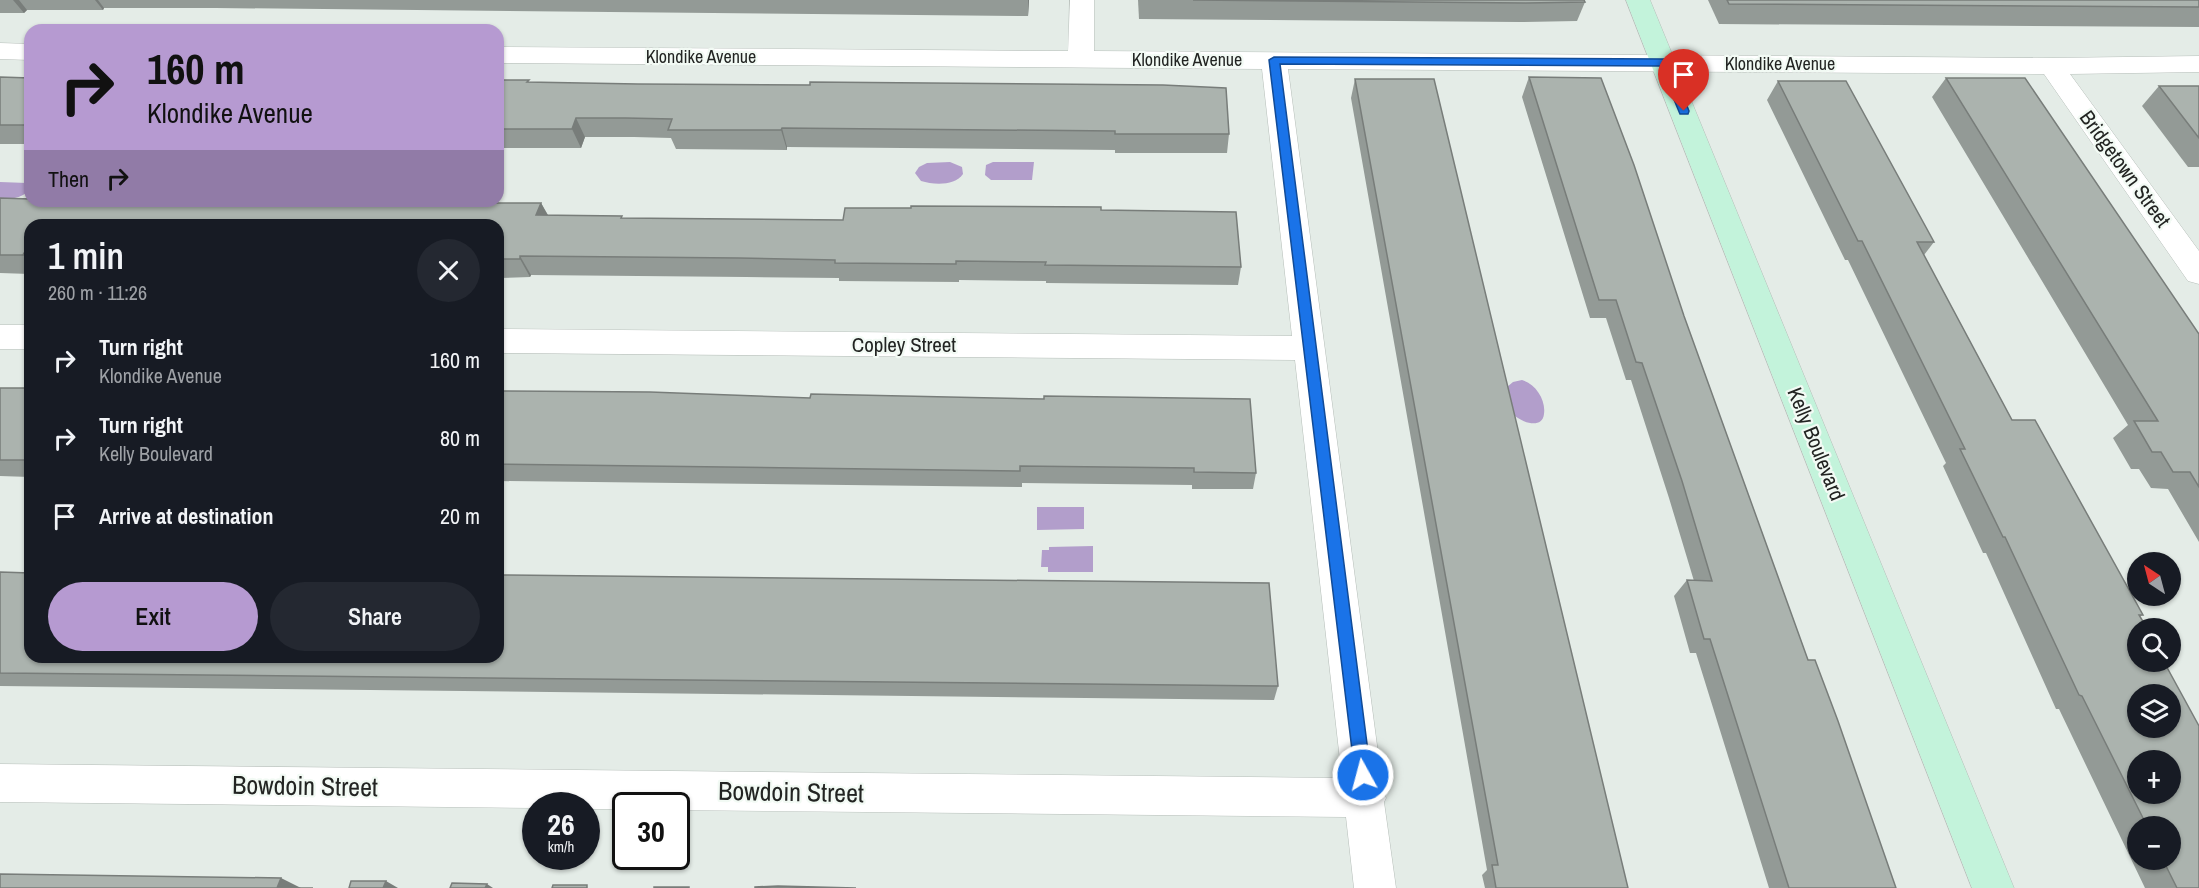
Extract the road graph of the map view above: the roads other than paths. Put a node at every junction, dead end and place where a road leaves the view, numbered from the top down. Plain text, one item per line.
1 (1082, 0) edge
2 (1638, 0) edge
3 (0, 51) edge
4 (24, 52) edge
5 (504, 55) edge
6 (1081, 59) junction
7 (1274, 60) junction
8 (1664, 63) junction
9 (2199, 64) edge
10 (2051, 66) junction
11 (2199, 273) edge
12 (0, 337) edge
13 (24, 337) edge
14 (504, 341) edge
15 (1309, 348) junction
16 (0, 783) edge
17 (1366, 798) junction
18 (1375, 888) edge
19 (1993, 888) edge

1 - 6 street
2 - 8 street, Kelly Boulevard
3 - 4 street
5 - 6 street, Klondike Avenue
6 - 7 street, Klondike Avenue
7 - 8 street, Klondike Avenue
7 - 15 street
8 - 10 street, Klondike Avenue
8 - 19 street, Kelly Boulevard
9 - 10 street, Klondike Avenue
10 - 11 street, Bridgetown Street
12 - 13 street
14 - 15 street, Copley Street
15 - 17 street
16 - 17 street, Bowdoin Street
17 - 18 street

